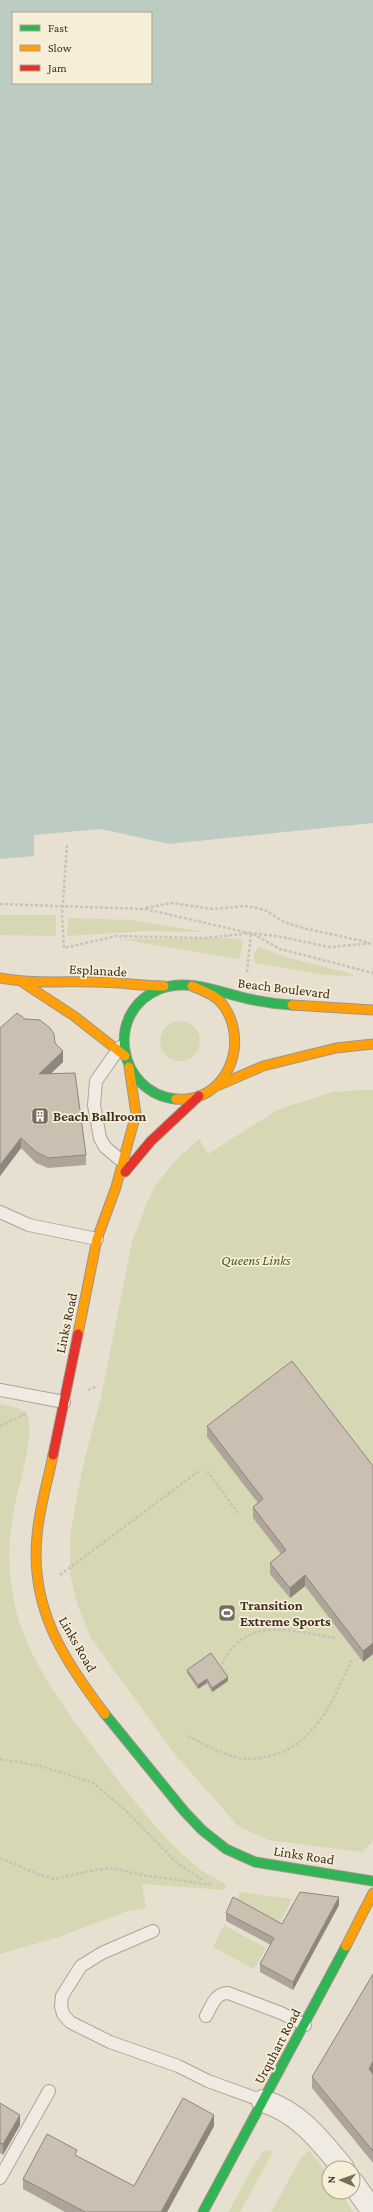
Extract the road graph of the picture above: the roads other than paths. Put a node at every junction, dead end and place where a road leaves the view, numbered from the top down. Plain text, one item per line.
1 (0, 978) edge
2 (22, 982) junction
3 (173, 985) junction
4 (192, 986) junction
5 (373, 1010) edge
6 (373, 1044) edge
7 (122, 1049) junction
8 (129, 1067) junction
9 (216, 1086) junction
10 (199, 1096) junction
11 (123, 1162) junction
12 (116, 1187) junction
13 (0, 1212) edge
14 (97, 1239) junction
15 (0, 1390) edge
16 (64, 1402) junction
17 (373, 1881) edge
18 (373, 1893) edge
19 (153, 1931) dead end
20 (206, 2016) dead end
21 (305, 2025) junction
22 (49, 2091) dead end
23 (263, 2101) junction
24 (336, 2160) edge
25 (0, 2178) edge
26 (361, 2195) edge
27 (203, 2212) edge
28 (373, 2212) edge

1 - 2 street, Esplanade
2 - 3 street, Esplanade
2 - 7 street, Esplanade
3 - 4 street
3 - 7 street
4 - 5 street, Beach Boulevard
4 - 9 street
6 - 9 street
7 - 8 street
7 - 11 lane
8 - 10 street
8 - 11 street, Links Road
9 - 10 street
10 - 12 street, Links Road
11 - 12 street, Links Road
12 - 14 street, Links Road
13 - 14 lane
14 - 16 street, Links Road
15 - 16 lane
16 - 17 street, Links Road
18 - 21 street, Urquhart Road
19 - 23 lane
20 - 21 lane
21 - 23 street, Urquhart Road
22 - 25 lane
23 - 24 street
23 - 27 street, Urquhart Road
26 - 28 street

